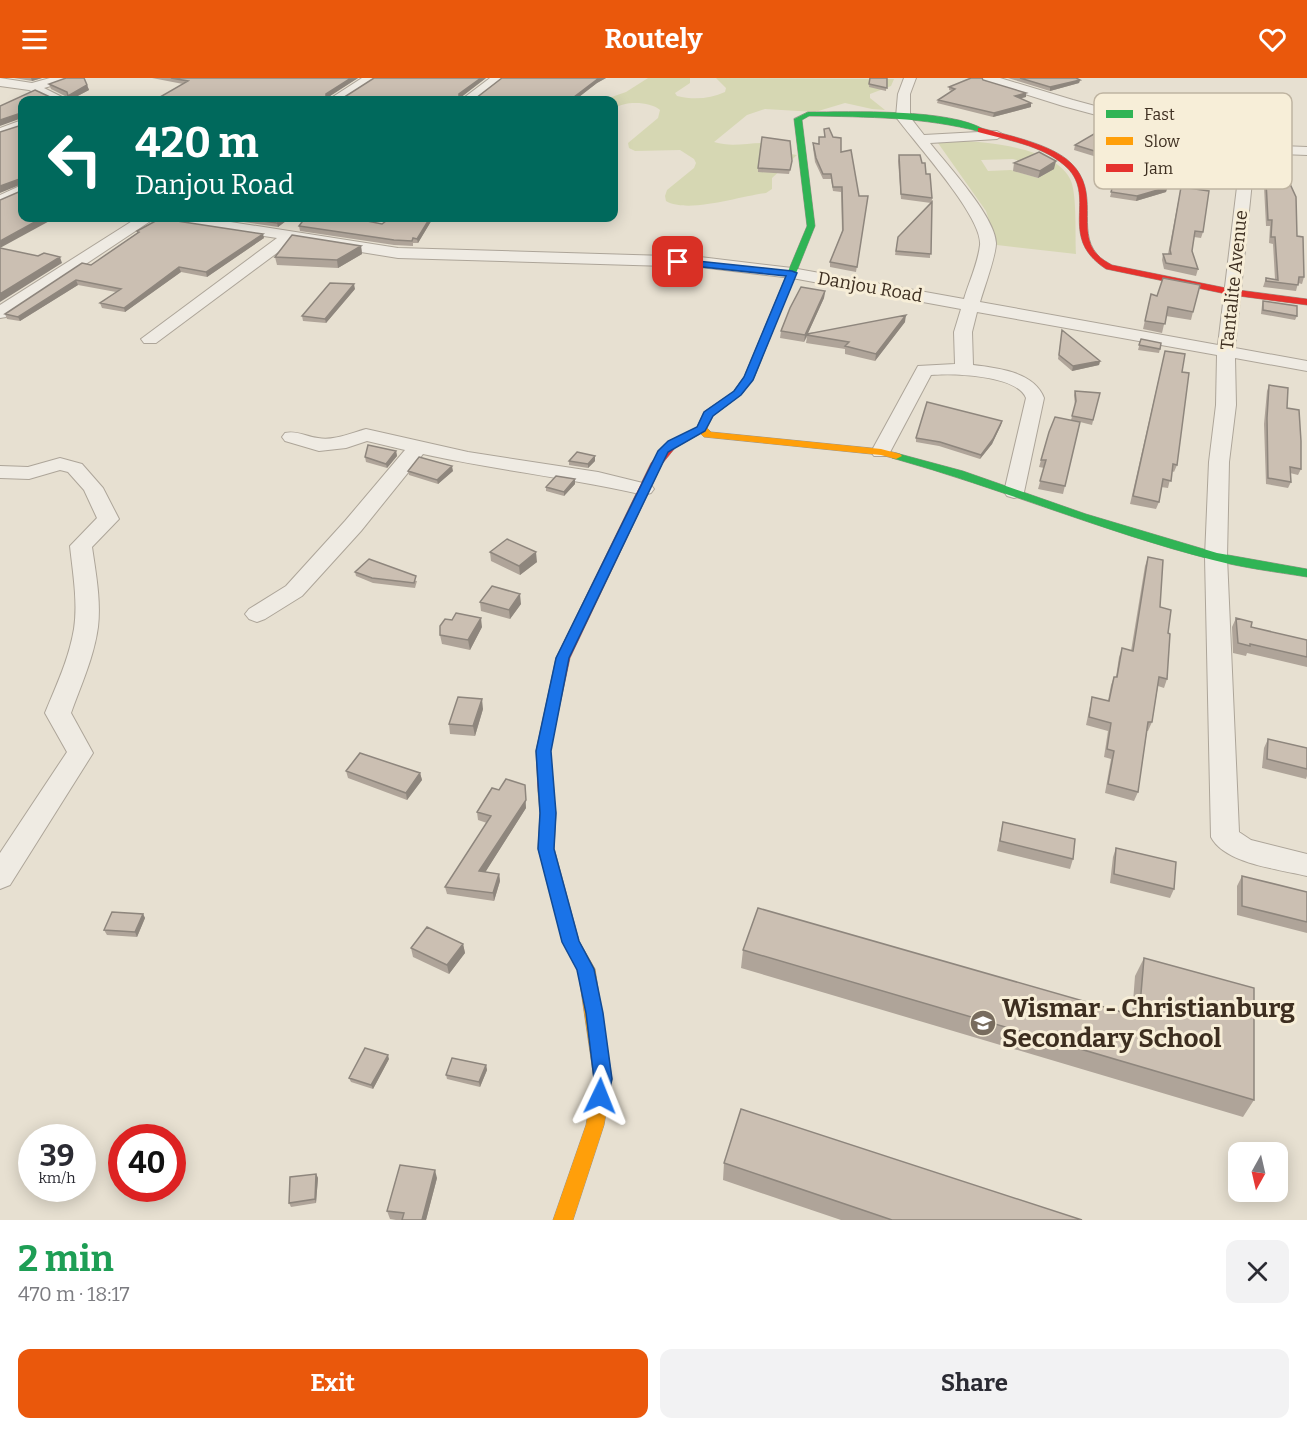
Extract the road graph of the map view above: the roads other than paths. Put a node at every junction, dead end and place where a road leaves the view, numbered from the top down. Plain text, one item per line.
1 (64, 78) edge
2 (371, 78) edge
3 (498, 78) edge
4 (910, 78) edge
5 (987, 78) edge
6 (0, 82) edge
7 (32, 87) junction
8 (53, 96) edge
9 (341, 96) edge
10 (473, 96) edge
11 (1094, 111) edge
12 (903, 117) junction
13 (18, 126) edge
14 (0, 133) edge
15 (997, 135) junction
16 (921, 139) junction
17 (1292, 150) edge
18 (1307, 151) edge
19 (0, 183) edge
20 (18, 188) edge
21 (1244, 189) edge
22 (18, 191) edge
23 (0, 201) edge
24 (141, 222) edge
25 (203, 222) edge
26 (290, 236) junction
27 (792, 273) junction
28 (1231, 292) junction
29 (1307, 302) edge
30 (969, 305) junction
31 (0, 313) edge
32 (150, 339) dead end
33 (1226, 351) junction
34 (1307, 366) edge
35 (964, 369) junction
36 (701, 429) junction
37 (292, 437) dead end
38 (418, 447) junction
39 (881, 452) junction
40 (0, 472) edge
41 (644, 489) junction
42 (1014, 492) junction
43 (1216, 557) junction
44 (1307, 573) edge
45 (257, 614) dead end
46 (1307, 865) edge
47 (0, 877) edge
48 (562, 1220) edge

1 - 7 street
2 - 9 street
3 - 10 street
4 - 12 street
5 - 11 street
6 - 7 street
7 - 8 street
12 - 15 street
12 - 16 street
12 - 27 street
13 - 14 street
15 - 16 street
15 - 28 street
16 - 30 street
17 - 18 street
19 - 20 street
21 - 28 street, Tantalite Avenue
22 - 23 street
24 - 31 street
25 - 26 street, Danjou Road
26 - 27 street, Danjou Road
26 - 32 street
27 - 30 street, Danjou Road
27 - 36 street
28 - 29 street
28 - 33 street, Tantalite Avenue
30 - 33 street, Danjou Road
30 - 35 street
33 - 34 street, Danjou Road
33 - 43 street, Tantalite Avenue
35 - 39 street
35 - 42 street
36 - 39 street
36 - 41 street
37 - 38 street
38 - 41 street
38 - 45 street
39 - 42 street
40 - 47 street
41 - 48 street
42 - 43 street
43 - 44 street
43 - 46 street, Tantalite Avenue

